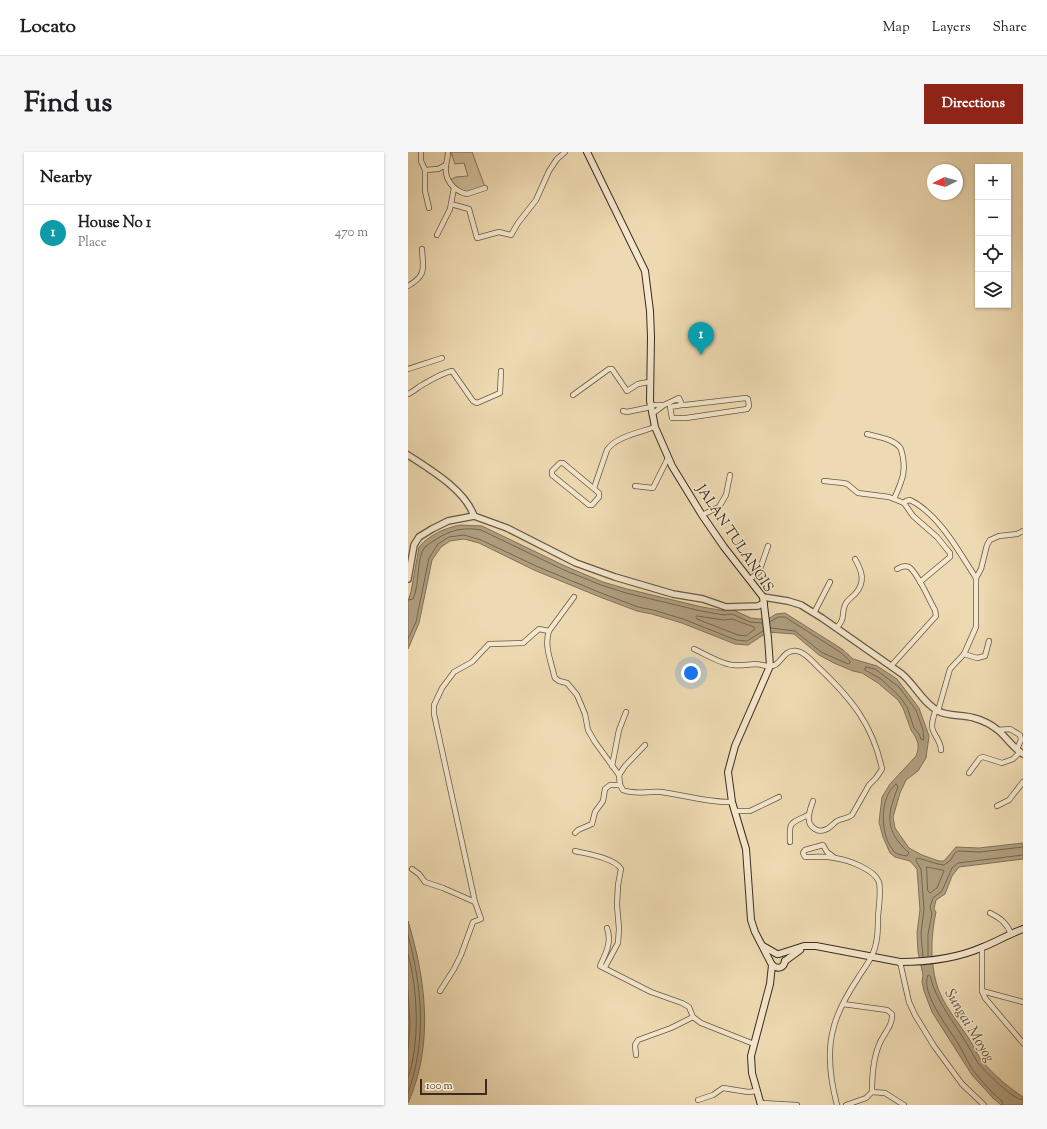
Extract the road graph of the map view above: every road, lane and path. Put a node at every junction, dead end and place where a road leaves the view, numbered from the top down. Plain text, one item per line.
1 (421, 152) edge
2 (448, 152) edge
3 (565, 152) edge
4 (587, 152) edge
5 (446, 165) junction
6 (425, 170) junction
7 (454, 188) junction
8 (485, 188) dead end
9 (451, 204) junction
10 (429, 208) dead end
11 (437, 235) dead end
12 (422, 249) dead end
13 (408, 286) edge
14 (442, 358) dead end
15 (408, 369) edge
16 (501, 371) dead end
17 (649, 382) junction
18 (410, 393) edge
19 (573, 395) dead end
20 (664, 405) junction
21 (682, 405) junction
22 (651, 409) junction
23 (623, 411) dead end
24 (655, 427) junction
25 (867, 434) dead end
26 (408, 455) edge
27 (668, 458) junction
28 (730, 475) dead end
29 (824, 481) dead end
30 (635, 486) dead end
31 (594, 488) junction
32 (894, 499) junction
33 (904, 503) junction
34 (702, 514) junction
35 (474, 516) junction
36 (1023, 531) edge
37 (768, 546) dead end
38 (855, 559) dead end
39 (897, 569) dead end
40 (976, 578) junction
41 (408, 579) edge
42 (750, 579) junction
43 (830, 582) dead end
44 (920, 582) junction
45 (574, 597) dead end
46 (764, 600) junction
47 (814, 613) junction
48 (836, 628) junction
49 (549, 631) junction
50 (989, 641) dead end
51 (694, 649) dead end
52 (964, 654) junction
53 (770, 666) junction
54 (891, 666) junction
55 (937, 710) junction
56 (626, 712) dead end
57 (998, 730) junction
58 (645, 745) dead end
59 (941, 750) dead end
60 (1020, 752) edge
61 (612, 766) junction
62 (969, 773) dead end
63 (619, 775) junction
64 (1023, 782) edge
65 (620, 785) junction
66 (779, 797) dead end
67 (813, 801) dead end
68 (732, 802) junction
69 (997, 806) dead end
70 (735, 811) junction
71 (808, 815) junction
72 (574, 833) dead end
73 (790, 842) dead end
74 (575, 852) dead end
75 (828, 852) junction
76 (825, 857) junction
77 (835, 858) junction
78 (412, 869) dead end
79 (475, 902) junction
80 (990, 913) dead end
81 (607, 928) dead end
82 (1023, 929) edge
83 (1011, 934) junction
84 (764, 946) junction
85 (804, 946) junction
86 (982, 948) junction
87 (778, 954) junction
88 (872, 957) junction
89 (785, 961) junction
90 (900, 962) junction
91 (772, 964) junction
92 (605, 968) junction
93 (779, 968) junction
94 (770, 984) junction
95 (440, 991) dead end
96 (982, 991) junction
97 (1023, 1002) edge
98 (843, 1004) junction
99 (694, 1018) junction
100 (1023, 1043) edge
101 (754, 1044) junction
102 (636, 1055) dead end
103 (757, 1091) junction
104 (872, 1092) junction
105 (698, 1100) dead end
106 (761, 1104) edge
107 (797, 1105) edge
108 (837, 1105) edge
109 (846, 1105) edge
110 (904, 1105) edge
111 (984, 1105) edge

1 - 6 street
2 - 5 street
3 - 9 street
4 - 17 main road, JALAN TULANGIS
5 - 6 street
5 - 7 street
6 - 10 street
7 - 8 street
7 - 9 street
9 - 11 street
12 - 13 street
14 - 15 street
16 - 18 street
17 - 19 street
17 - 22 main road, JALAN TULANGIS
20 - 21 street
20 - 22 street
20 - 22 street
21 - 21 street
22 - 23 street
22 - 24 main road, JALAN TULANGIS
24 - 27 main road, JALAN TULANGIS
24 - 31 street
25 - 32 street
26 - 35 street
27 - 30 street
27 - 34 main road, JALAN TULANGIS
28 - 34 street
29 - 32 street
31 - 31 street
32 - 33 street
33 - 40 street
33 - 44 street
34 - 42 main road, JALAN TULANGIS
35 - 41 street
35 - 46 street
36 - 40 street
37 - 42 street
38 - 48 street
39 - 44 street
40 - 52 street
42 - 46 main road, JALAN TULANGIS
43 - 47 street
44 - 54 street
45 - 49 street
46 - 47 street
46 - 53 main road, JALAN TULANGIS
47 - 48 street
48 - 54 street
49 - 61 street
49 - 79 street
50 - 52 street
51 - 53 street
52 - 55 street
53 - 68 main road, JALAN TULANGIS
53 - 71 street
54 - 55 street
55 - 57 street
55 - 59 street
56 - 61 street
57 - 60 street
57 - 60 street
58 - 63 street
60 - 62 street
61 - 63 street
63 - 65 street
64 - 69 street
65 - 68 street
65 - 72 street
66 - 70 street
67 - 71 street
68 - 70 main road, JALAN TULANGIS
70 - 84 main road, JALAN TULANGIS
71 - 73 street
74 - 92 street
75 - 76 street
75 - 76 street
75 - 77 street
76 - 77 street
77 - 88 street
78 - 79 street
79 - 95 street
80 - 83 street
81 - 92 street
82 - 83 main road
83 - 86 main road
84 - 87 main road, JALAN TULANGIS
84 - 91 main road, JALAN TULANGIS
85 - 87 main road
85 - 88 main road
85 - 89 main road
86 - 90 main road
86 - 96 street
87 - 89 main road
87 - 91 main road
88 - 90 main road
88 - 98 street
89 - 93 main road
90 - 111 street
91 - 93 main road
91 - 94 main road
92 - 99 street
93 - 94 main road
94 - 101 main road
96 - 97 street
96 - 100 street
98 - 104 street
98 - 108 street
99 - 101 street
99 - 102 street
101 - 103 main road
103 - 105 street
103 - 106 main road
104 - 109 street
104 - 110 street
106 - 107 street

